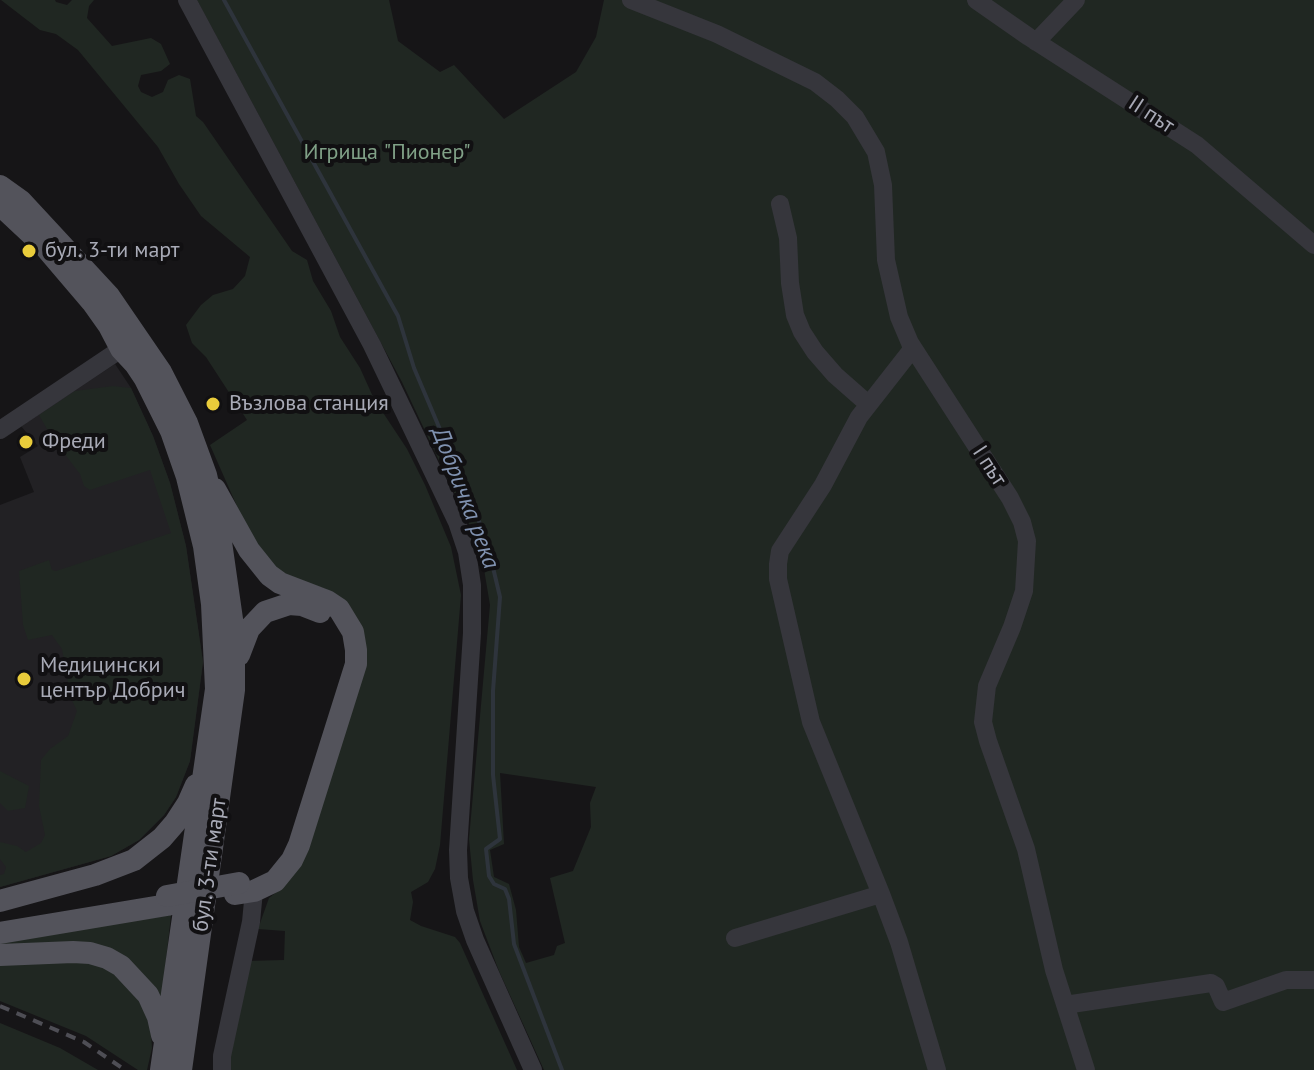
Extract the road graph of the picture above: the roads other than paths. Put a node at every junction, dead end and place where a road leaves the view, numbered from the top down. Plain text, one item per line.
1 (187, 0) edge
2 (631, 0) edge
3 (976, 0) edge
4 (1076, 0) edge
5 (1036, 42) junction
6 (0, 186) edge
7 (780, 204) dead end
8 (0, 205) edge
9 (1314, 245) edge
10 (128, 345) junction
11 (913, 348) junction
12 (868, 404) junction
13 (0, 430) edge
14 (206, 475) junction
15 (236, 664) junction
16 (207, 758) junction
17 (245, 887) junction
18 (881, 894) junction
19 (167, 900) junction
20 (0, 901) edge
21 (0, 922) edge
22 (0, 933) edge
23 (735, 938) dead end
24 (0, 955) edge
25 (1314, 980) edge
26 (1065, 1005) junction
27 (164, 1045) junction
28 (161, 1070) edge
29 (181, 1070) edge
30 (222, 1070) edge
31 (533, 1070) edge
32 (937, 1070) edge
33 (1086, 1070) edge

1 - 31 street
2 - 11 street, І път
3 - 5 street, ІІ път
4 - 5 street
5 - 9 street, ІІ път
6 - 10 main road, бул. 3-ти март
7 - 12 street
8 - 10 main road, бул. 3-ти март
10 - 13 street
10 - 14 main road, бул. 3-ти март
10 - 16 main road, бул. 3-ти март
11 - 12 street
11 - 26 street, І път
12 - 18 street
14 - 15 main road, бул. 3-ти март
14 - 17 main road
15 - 17 main road
15 - 29 main road, бул. 3-ти март
16 - 20 main road
16 - 27 main road, бул. 3-ти март
17 - 19 main road, bridge
17 - 30 street
18 - 23 street
18 - 32 street
19 - 21 main road
19 - 22 main road
24 - 27 main road
25 - 26 street
26 - 33 street, І път
27 - 28 main road, бул. 3-ти март

